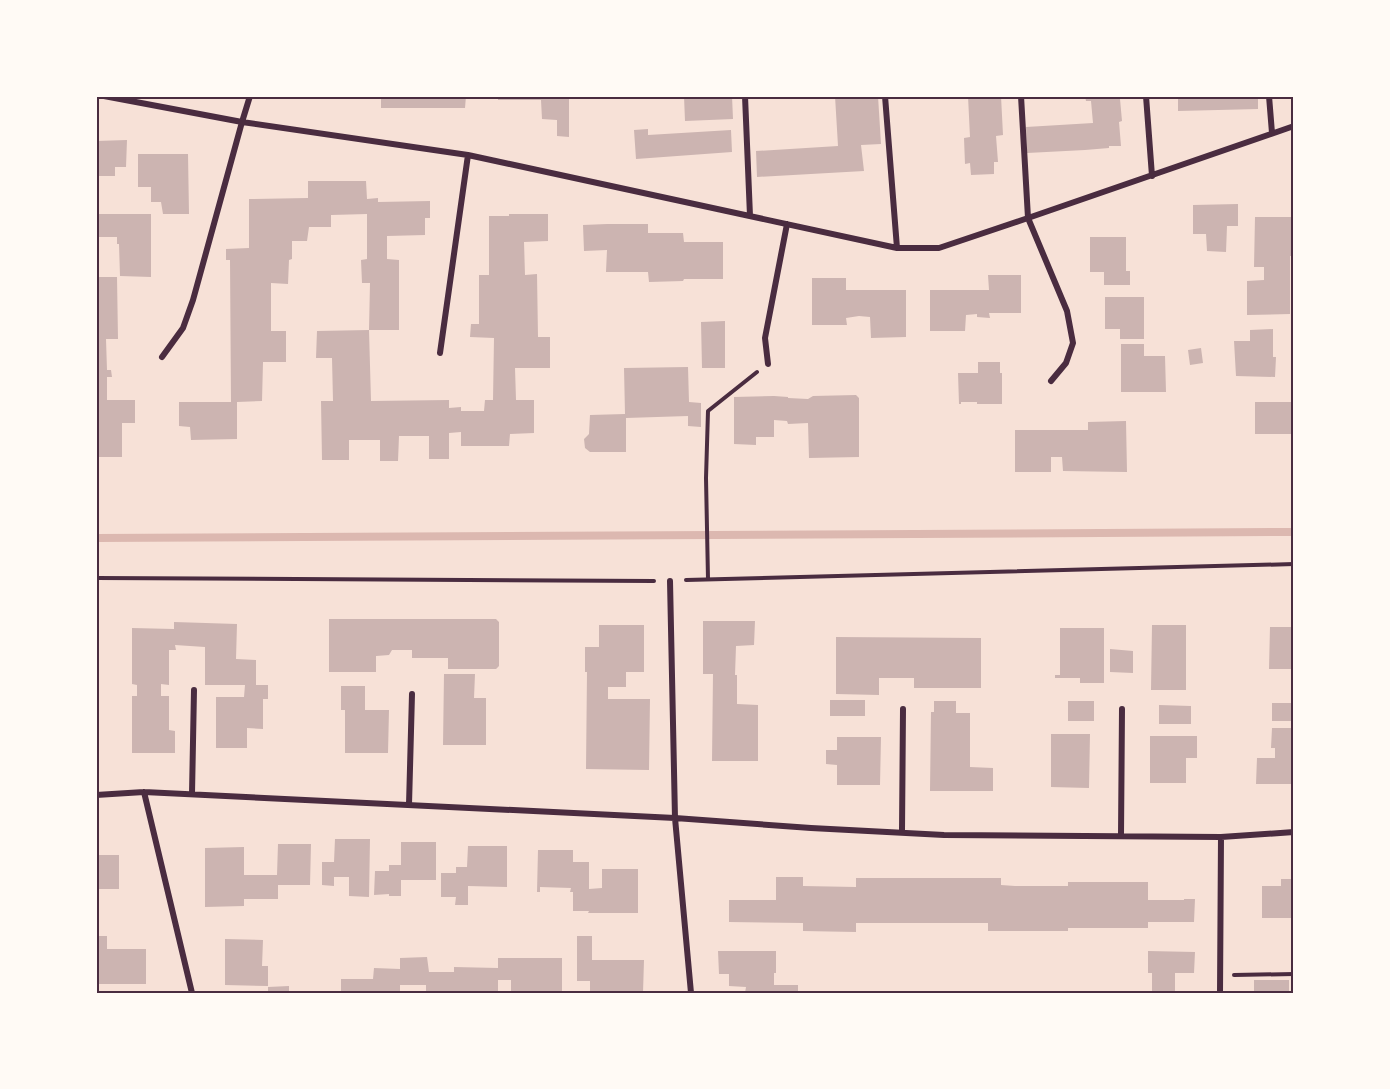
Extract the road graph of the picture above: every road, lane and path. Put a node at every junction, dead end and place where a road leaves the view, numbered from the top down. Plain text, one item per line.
1 (104, 96) edge
2 (250, 96) edge
3 (745, 96) edge
4 (885, 96) edge
5 (1021, 96) edge
6 (1146, 96) edge
7 (1269, 96) edge
8 (242, 122) junction
9 (1294, 126) edge
10 (1272, 133) junction
11 (468, 155) junction
12 (1152, 176) junction
13 (750, 216) junction
14 (1028, 218) junction
15 (787, 224) junction
16 (897, 248) junction
17 (440, 353) dead end
18 (162, 357) dead end
19 (768, 364) joint
20 (1051, 381) dead end
21 (1294, 564) edge
22 (96, 578) edge
23 (708, 579) junction
24 (670, 581) junction
25 (194, 690) dead end
26 (412, 694) dead end
27 (903, 709) dead end
28 (1122, 709) dead end
29 (144, 792) junction
30 (192, 794) junction
31 (96, 795) edge
32 (409, 805) junction
33 (675, 818) junction
34 (902, 832) junction
35 (1294, 832) edge
36 (1121, 836) junction
37 (1221, 837) junction
38 (1294, 974) edge
39 (1221, 975) junction
40 (192, 993) edge
41 (691, 993) edge
42 (1220, 993) edge

1 - 8 street
2 - 8 street
3 - 13 street
4 - 16 street
5 - 14 street
6 - 12 street
7 - 10 street
8 - 11 street
8 - 18 street
9 - 10 street
10 - 12 street
11 - 13 street
11 - 17 street
12 - 14 street
13 - 15 street
14 - 16 street
14 - 20 street
15 - 16 street
15 - 19 street
19 - 23 path
21 - 23 path
22 - 24 path
23 - 24 path
24 - 33 street
25 - 30 street
26 - 32 street
27 - 34 street
28 - 36 street
29 - 30 street
29 - 31 street
29 - 40 street
30 - 32 street
32 - 33 street
33 - 34 street
33 - 41 street
34 - 36 street
35 - 37 street
36 - 37 street
37 - 39 street
38 - 39 path
39 - 42 street

